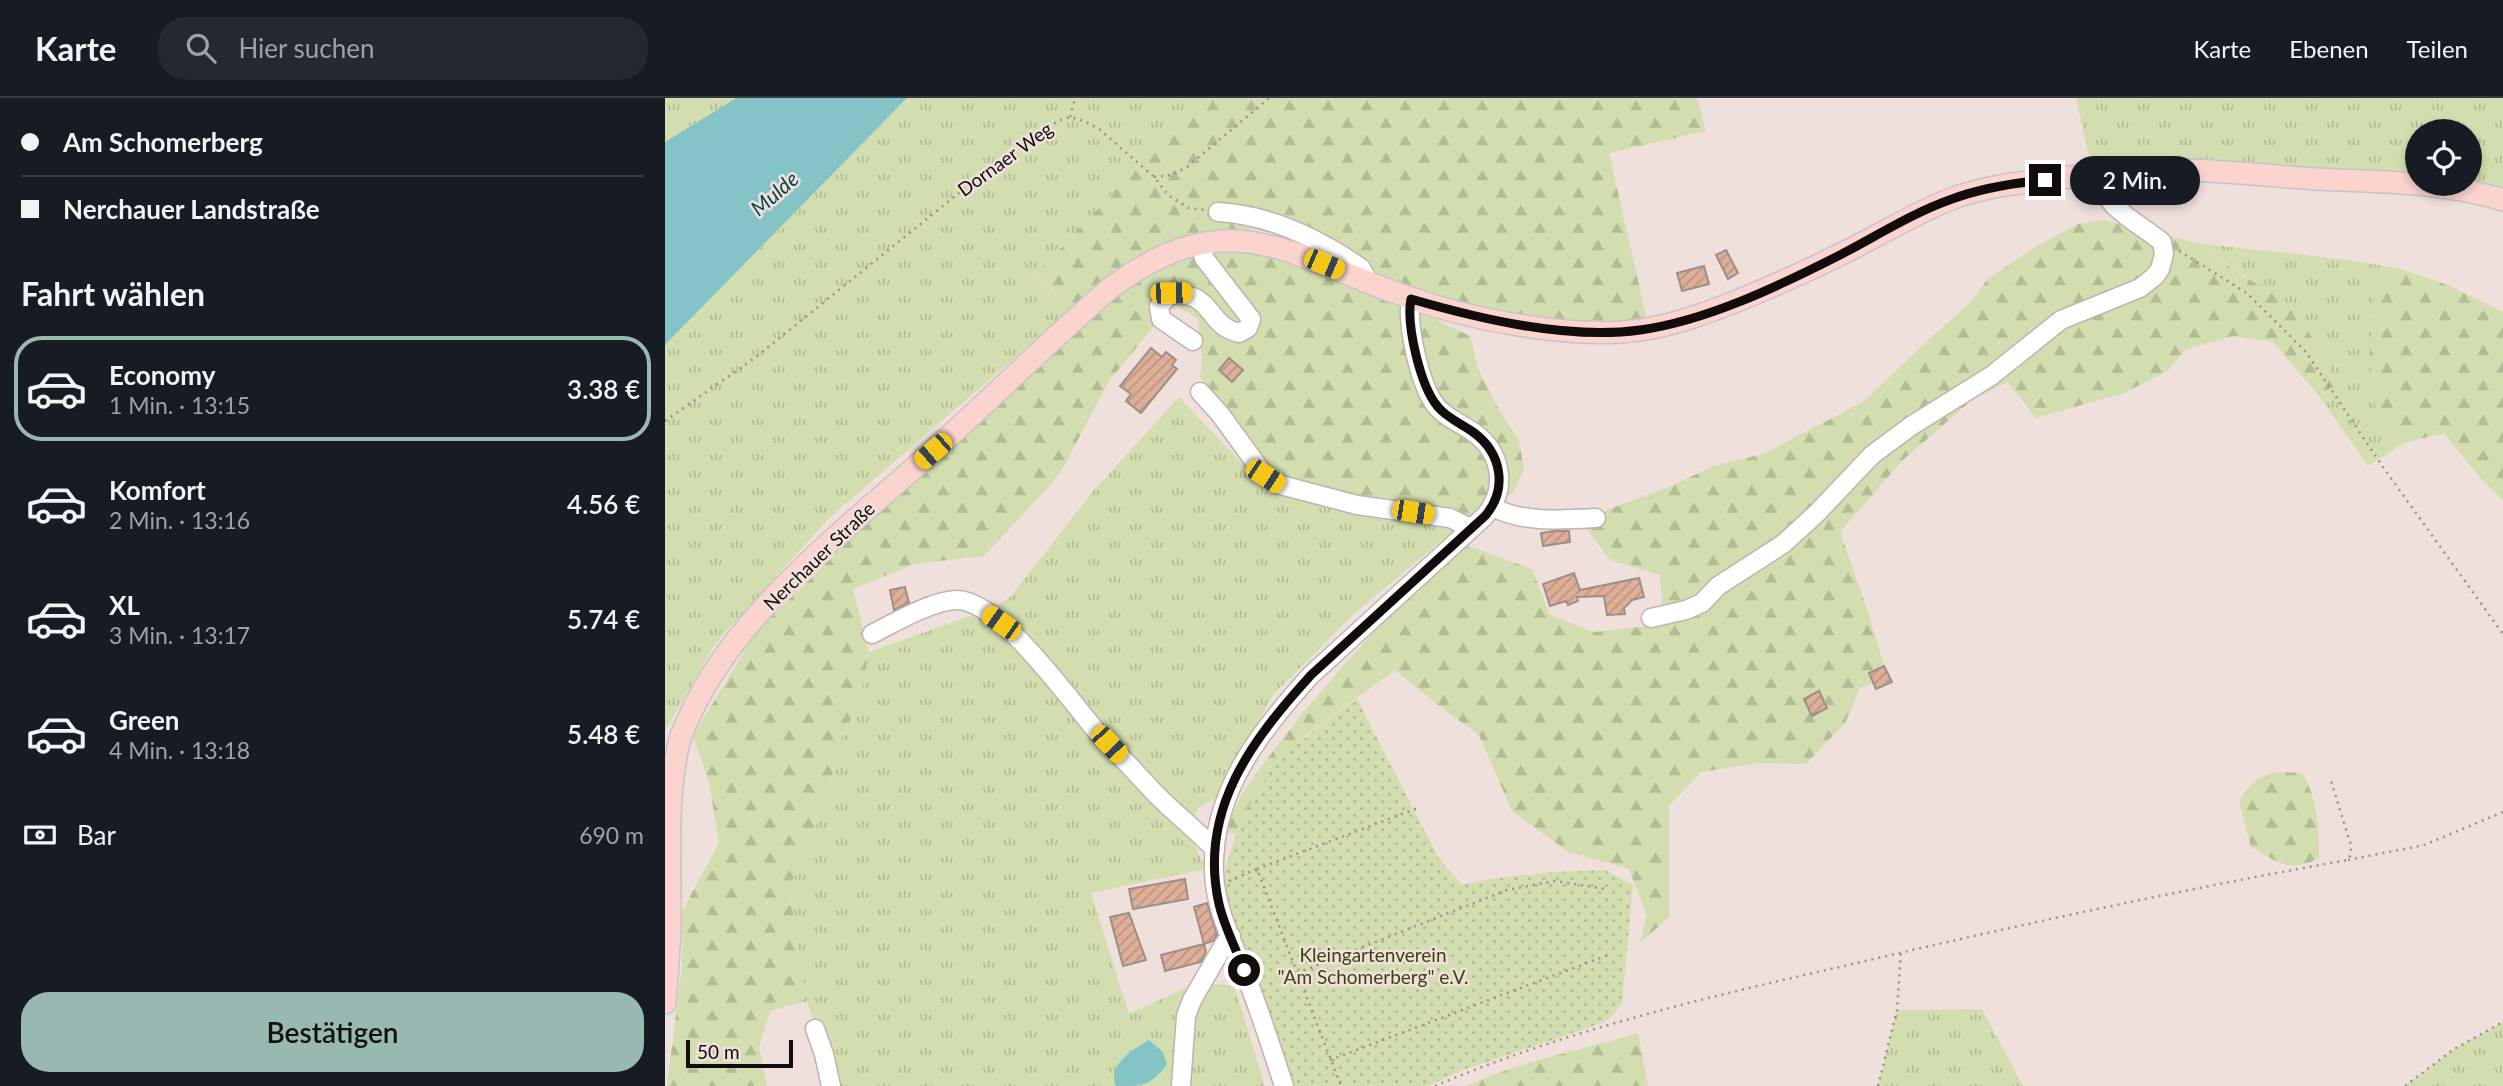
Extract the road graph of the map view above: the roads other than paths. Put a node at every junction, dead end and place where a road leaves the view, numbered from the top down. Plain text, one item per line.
1 (2096, 174) junction
2 (2503, 200) edge
3 (1218, 212) road end
4 (1201, 242) junction
5 (1364, 282) junction
6 (1411, 299) junction
7 (1193, 341) dead end
8 (1200, 392) dead end
9 (1493, 507) junction
10 (1596, 518) dead end
11 (1471, 528) junction
12 (1651, 618) dead end
13 (872, 634) dead end
14 (1221, 815) junction
15 (1190, 826) junction
16 (1215, 850) junction
17 (1231, 936) junction
18 (665, 1003) edge
19 (815, 1029) dead end
20 (831, 1086) edge
21 (1181, 1086) edge
22 (1284, 1086) edge

1 - 2 main road, Nerchauer Straße
1 - 6 main road, Nerchauer Straße
1 - 12 street
3 - 5 street
4 - 5 main road, Nerchauer Straße
4 - 7 street
4 - 18 main road, Nerchauer Straße
5 - 6 main road, Nerchauer Straße
6 - 9 street
8 - 11 street
9 - 10 street
9 - 11 street
11 - 14 street
13 - 15 street
14 - 15 street
14 - 16 street
15 - 16 street
16 - 17 street
17 - 21 street
17 - 22 street
19 - 20 street

